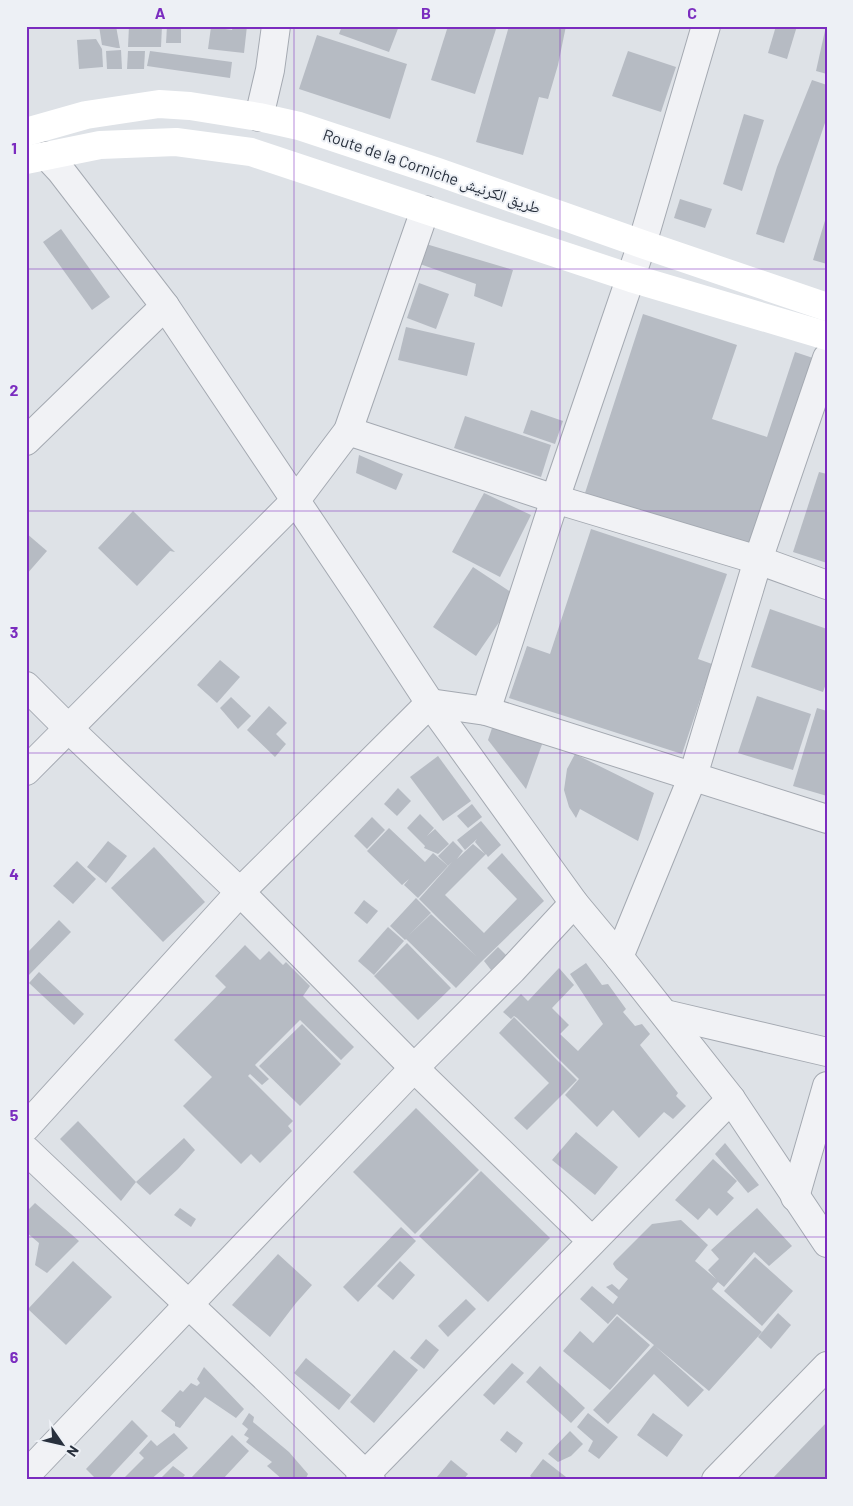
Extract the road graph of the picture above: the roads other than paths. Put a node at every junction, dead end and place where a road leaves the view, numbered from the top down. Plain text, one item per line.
1 (276, 26) edge
2 (706, 26) edge
3 (259, 117) junction
4 (26, 132) edge
5 (37, 158) edge
6 (425, 210) junction
7 (642, 244) junction
8 (630, 278) junction
9 (164, 306) junction
10 (827, 307) edge
11 (827, 336) edge
12 (827, 358) edge
13 (348, 431) junction
14 (26, 441) edge
15 (555, 499) junction
16 (296, 500) junction
17 (758, 560) junction
18 (827, 585) edge
19 (26, 686) edge
20 (430, 703) junction
21 (486, 712) junction
22 (69, 729) junction
23 (26, 771) edge
24 (692, 776) junction
25 (827, 818) edge
26 (240, 892) junction
27 (574, 903) junction
28 (619, 957) junction
29 (665, 1014) junction
30 (827, 1052) edge
31 (414, 1068) junction
32 (827, 1086) edge
33 (731, 1099) junction
34 (26, 1127) edge
35 (26, 1150) edge
36 (795, 1197) junction
37 (592, 1242) junction
38 (827, 1243) edge
39 (190, 1305) junction
40 (827, 1366) edge
41 (26, 1475) edge
42 (365, 1478) edge
43 (716, 1480) edge

1 - 3 street
2 - 7 street
3 - 4 street, Route de la Corniche طريق الكرنيش
3 - 7 street, Route de la Corniche طريق الكرنيش
5 - 6 street
5 - 9 street
6 - 8 street
6 - 13 street
7 - 8 street
7 - 10 street, Route de la Corniche طريق الكرنيش
8 - 11 street
8 - 15 street
9 - 14 street
9 - 16 street
12 - 17 street
13 - 15 street
13 - 16 street
15 - 17 street
15 - 21 street
16 - 20 street
16 - 22 street
17 - 18 street
17 - 24 street
19 - 22 street
20 - 21 street
20 - 26 street
20 - 27 street
21 - 24 street
22 - 23 street
22 - 26 street
24 - 25 street
24 - 28 street
26 - 31 street
26 - 34 street
27 - 28 street
27 - 31 street
28 - 29 street
29 - 30 street
29 - 33 street
31 - 37 street
31 - 39 street
32 - 36 street
33 - 36 street
33 - 37 street
35 - 39 street
36 - 38 street
37 - 42 street
39 - 41 street
39 - 42 street
40 - 43 street

